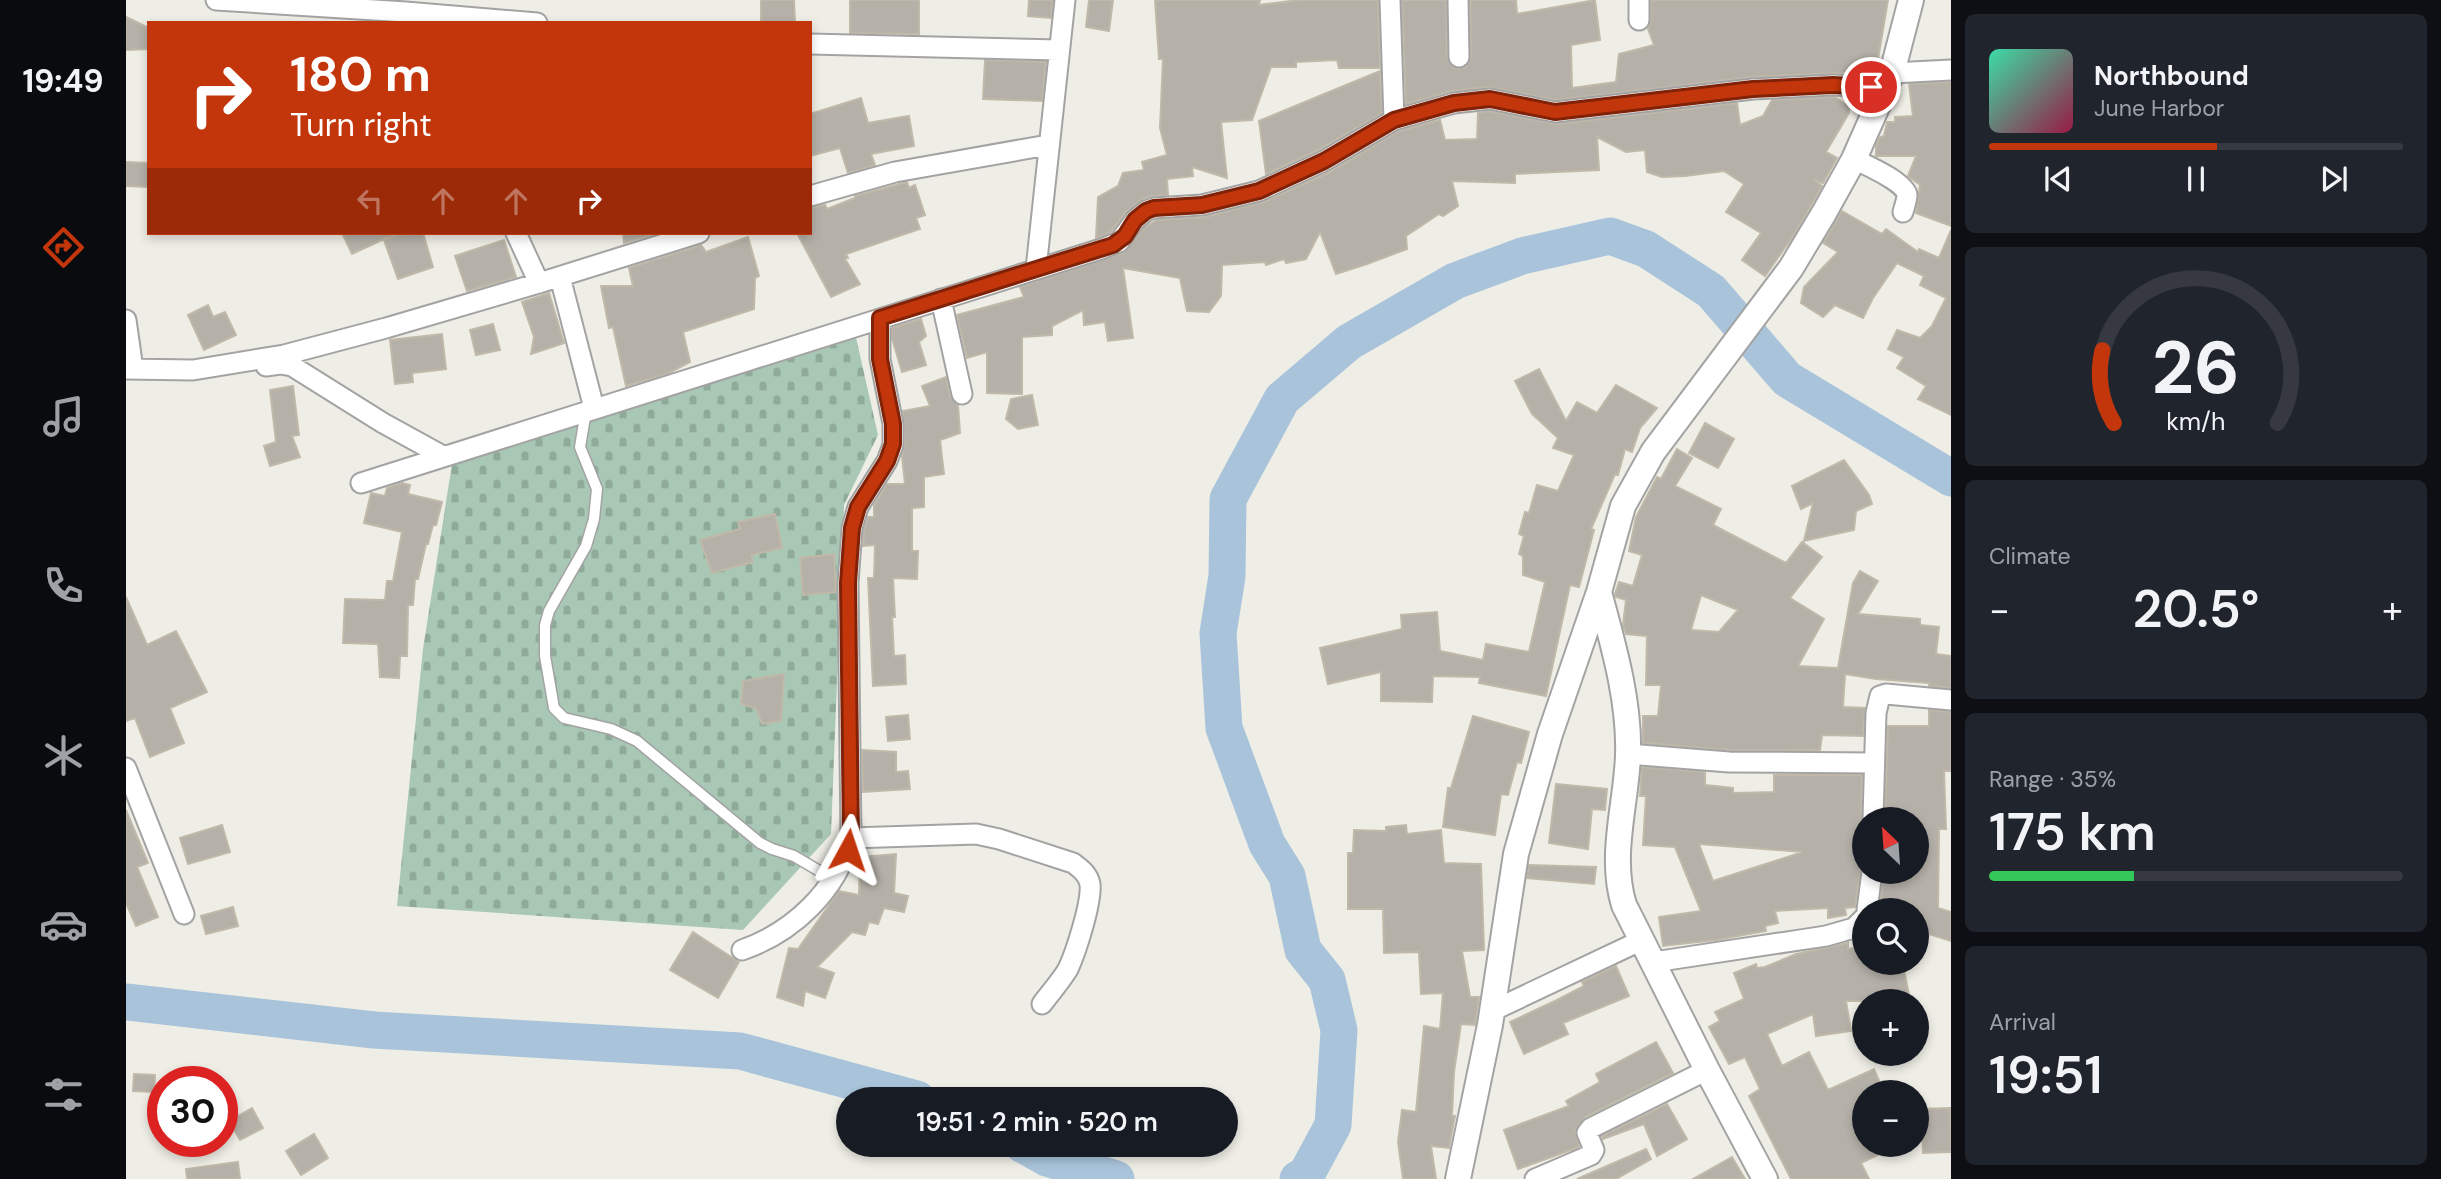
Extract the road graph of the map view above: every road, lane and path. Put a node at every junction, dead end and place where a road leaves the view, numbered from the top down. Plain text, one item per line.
1 (216, 0) edge
2 (1065, 0) edge
3 (1390, 0) edge
4 (1458, 0) edge
5 (1639, 0) edge
6 (1910, 0) edge
7 (278, 3) edge
8 (409, 17) edge
9 (1639, 20) dead end
10 (494, 21) edge
11 (812, 44) edge
12 (1059, 50) junction
13 (1459, 57) dead end
14 (1951, 70) edge
15 (1889, 80) junction
16 (1394, 120) junction
17 (1048, 145) junction
18 (1854, 159) junction
19 (812, 195) edge
20 (1903, 212) dead end
21 (517, 235) edge
22 (693, 235) edge
23 (1037, 269) junction
24 (560, 277) junction
25 (539, 284) junction
26 (941, 299) junction
27 (880, 318) junction
28 (126, 320) edge
29 (129, 369) edge
30 (193, 370) junction
31 (962, 394) dead end
32 (590, 410) junction
33 (443, 456) junction
34 (361, 483) dead end
35 (1599, 592) junction
36 (1951, 700) edge
37 (1628, 754) junction
38 (1874, 763) junction
39 (126, 768) edge
40 (1873, 807) edge
41 (851, 838) junction
42 (833, 879) junction
43 (184, 914) dead end
44 (1852, 929) edge
45 (1642, 940) junction
46 (742, 950) dead end
47 (1654, 962) junction
48 (1042, 1004) dead end
49 (1492, 1011) junction
50 (1707, 1070) junction
51 (1458, 1179) edge
52 (1535, 1179) edge
53 (1765, 1179) edge

1 - 7 street
2 - 12 street
3 - 16 street
4 - 13 street
5 - 9 street
6 - 15 street
7 - 8 street
8 - 10 street
11 - 12 street
12 - 17 street
14 - 15 street
15 - 16 street
15 - 18 street
16 - 23 street
17 - 19 street
17 - 23 street
18 - 20 street
18 - 35 street
21 - 25 street
22 - 24 street
23 - 26 street
24 - 25 street
24 - 32 street
25 - 30 street
26 - 27 street
26 - 31 street
27 - 32 street
27 - 41 street
28 - 29 street
29 - 30 street
30 - 33 street
32 - 33 street
32 - 42 lane
33 - 34 street
35 - 37 street
35 - 49 street
36 - 38 street
37 - 38 street
37 - 45 street
38 - 40 street
39 - 43 street
41 - 42 street
41 - 48 street
42 - 46 street
44 - 47 street
45 - 47 street
45 - 49 street
47 - 50 street
49 - 51 street
50 - 52 street
50 - 53 street

